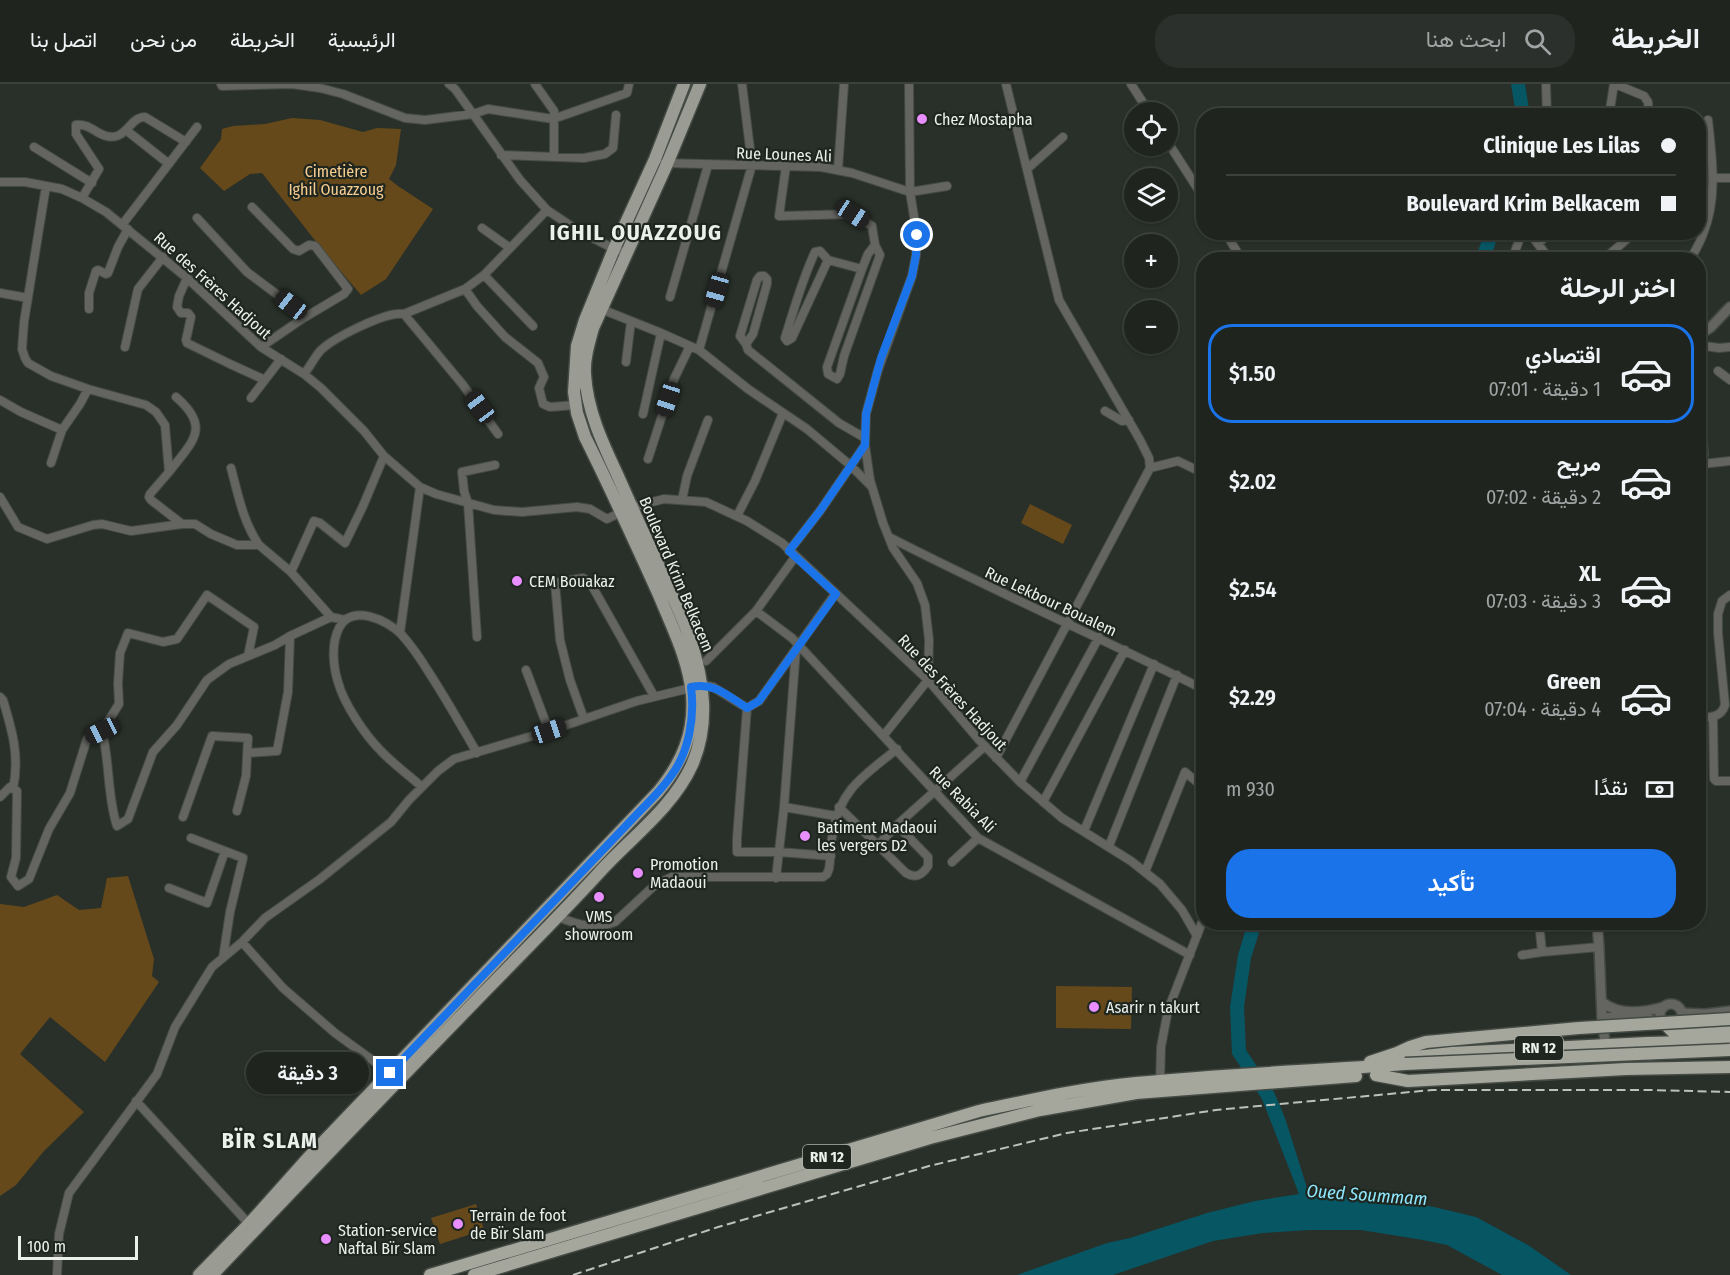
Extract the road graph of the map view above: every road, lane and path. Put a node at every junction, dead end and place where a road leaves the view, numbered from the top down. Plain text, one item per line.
1 (221, 84) edge
2 (449, 84) edge
3 (535, 84) edge
4 (629, 84) edge
5 (684, 84) edge
6 (700, 84) edge
7 (742, 84) edge
8 (844, 84) edge
9 (909, 84) edge
10 (1006, 84) edge
11 (1131, 84) edge
12 (1546, 84) edge
13 (1614, 84) edge
14 (1143, 102) edge
15 (1547, 108) edge
16 (1610, 108) edge
17 (1648, 108) edge
18 (473, 114) junction
19 (616, 115) dead end
20 (553, 120) junction
21 (1708, 120) dead end
22 (197, 127) dead end
23 (126, 130) junction
24 (1064, 137) dead end
25 (186, 142) junction
26 (34, 147) dead end
27 (501, 155) junction
28 (1177, 156) edge
29 (554, 157) junction
30 (655, 159) junction
31 (169, 164) junction
32 (667, 164) junction
33 (708, 165) junction
34 (752, 165) junction
35 (786, 166) junction
36 (1027, 169) junction
37 (838, 170) junction
38 (1713, 178) junction
39 (1730, 178) edge
40 (0, 182) edge
41 (92, 183) junction
42 (46, 186) junction
43 (947, 186) dead end
44 (1196, 186) edge
45 (910, 192) junction
46 (82, 198) junction
47 (252, 207) dead end
48 (547, 210) junction
49 (197, 218) dead end
50 (1706, 226) edge
51 (125, 227) junction
52 (482, 228) dead end
53 (1536, 240) edge
54 (1542, 240) edge
55 (1626, 240) edge
56 (1538, 243) junction
57 (875, 245) junction
58 (510, 248) junction
59 (614, 249) junction
60 (1544, 252) edge
61 (1612, 252) edge
62 (627, 253) junction
63 (163, 257) junction
64 (828, 260) junction
65 (862, 269) junction
66 (484, 275) junction
67 (187, 278) junction
68 (465, 289) junction
69 (0, 293) edge
70 (670, 297) dead end
71 (28, 298) junction
72 (1730, 307) edge
73 (89, 309) dead end
74 (601, 309) junction
75 (404, 314) junction
76 (302, 319) junction
77 (631, 321) junction
78 (533, 326) dead end
79 (1706, 330) edge
80 (661, 333) junction
81 (746, 344) junction
82 (690, 346) junction
83 (125, 347) dead end
84 (261, 347) junction
85 (1706, 347) edge
86 (1730, 347) edge
87 (699, 350) junction
88 (281, 359) junction
89 (626, 362) dead end
90 (1718, 371) dead end
91 (304, 374) junction
92 (265, 380) junction
93 (1730, 380) edge
94 (88, 389) junction
95 (176, 397) dead end
96 (251, 398) dead end
97 (0, 400) edge
98 (576, 405) junction
99 (1104, 411) dead end
100 (783, 413) junction
101 (643, 414) dead end
102 (708, 420) dead end
103 (1129, 420) junction
104 (62, 430) junction
105 (498, 434) dead end
106 (865, 441) junction
107 (384, 456) junction
108 (648, 459) dead end
109 (1730, 461) edge
110 (1706, 463) edge
111 (51, 464) dead end
112 (495, 465) dead end
113 (850, 465) junction
114 (231, 468) dead end
115 (1150, 468) junction
116 (1196, 470) edge
117 (169, 472) junction
118 (420, 487) junction
119 (873, 488) junction
120 (0, 497) edge
121 (682, 500) junction
122 (468, 503) junction
123 (626, 510) junction
124 (737, 516) junction
125 (182, 524) junction
126 (889, 537) junction
127 (259, 544) junction
128 (792, 554) junction
129 (291, 572) junction
130 (836, 594) junction
131 (1730, 595) edge
132 (756, 611) junction
133 (331, 617) junction
134 (345, 620) junction
135 (1068, 623) junction
136 (400, 633) junction
137 (290, 636) junction
138 (477, 637) dead end
139 (1099, 637) junction
140 (797, 646) junction
141 (1125, 650) junction
142 (248, 656) junction
143 (706, 662) dead end
144 (1155, 664) junction
145 (526, 670) dead end
146 (1177, 675) junction
147 (928, 680) junction
148 (1196, 683) edge
149 (697, 686) junction
150 (654, 696) junction
151 (0, 697) edge
152 (747, 708) junction
153 (1717, 716) junction
154 (1730, 716) edge
155 (1706, 717) edge
156 (584, 719) junction
157 (102, 731) junction
158 (549, 731) junction
159 (884, 735) junction
160 (985, 746) junction
161 (897, 749) junction
162 (248, 753) junction
163 (477, 753) junction
164 (996, 758) junction
165 (1196, 781) edge
166 (1730, 781) edge
167 (1020, 782) junction
168 (422, 787) junction
169 (13, 789) junction
170 (935, 791) junction
171 (0, 797) edge
172 (1043, 801) junction
173 (784, 807) junction
174 (237, 811) dead end
175 (838, 812) junction
176 (183, 817) dead end
177 (897, 825) junction
178 (1084, 831) junction
179 (191, 838) dead end
180 (978, 838) junction
181 (878, 845) junction
182 (1108, 846) junction
183 (225, 851) junction
184 (779, 852) junction
185 (831, 856) junction
186 (952, 862) dead end
187 (1145, 872) junction
188 (776, 878) junction
189 (169, 888) dead end
190 (558, 917) junction
191 (1199, 930) edge
192 (1540, 930) edge
193 (1598, 930) edge
194 (1197, 936) junction
195 (242, 942) junction
196 (1599, 947) junction
197 (1542, 952) junction
198 (1190, 955) junction
199 (1522, 955) dead end
200 (223, 958) junction
201 (1602, 1002) junction
202 (1663, 1007) junction
203 (1730, 1011) edge
204 (1682, 1013) junction
205 (1602, 1018) junction
206 (1730, 1019) edge
207 (1664, 1024) junction
208 (1730, 1029) edge
209 (1730, 1041) edge
210 (1606, 1045) junction
211 (1730, 1050) edge
212 (1730, 1057) edge
213 (1730, 1067) edge
214 (1349, 1068) junction
215 (1405, 1068) junction
216 (1608, 1070) junction
217 (390, 1073) junction
218 (1730, 1074) edge
219 (1376, 1075) junction
220 (1273, 1077) junction
221 (1160, 1086) junction
222 (136, 1101) junction
223 (249, 1224) junction
224 (57, 1275) edge
225 (199, 1275) edge
226 (212, 1275) edge
227 (430, 1275) edge
228 (474, 1275) edge

1 - 18 street
2 - 18 street
3 - 20 street
4 - 20 street
5 - 30 main road, Boulevard Krim Belkacem
6 - 32 main road, Boulevard Krim Belkacem
7 - 34 street
8 - 37 street
9 - 45 street
10 - 36 street
11 - 14 street
12 - 15 street
13 - 16 street
13 - 17 street
18 - 20 street
18 - 27 street
19 - 29 street
20 - 29 street
21 - 38 street
22 - 25 street
23 - 25 street
23 - 31 street
23 - 41 street
24 - 36 street
25 - 31 street
26 - 41 street
27 - 29 street
27 - 48 street
28 - 44 street
30 - 32 street, Rue Lounes Ali
30 - 59 main road, Boulevard Krim Belkacem
31 - 51 street
32 - 33 street, Rue Lounes Ali
32 - 62 main road, Boulevard Krim Belkacem
33 - 34 street, Rue Lounes Ali
33 - 70 street
34 - 35 street, Rue Lounes Ali
34 - 87 street
35 - 37 street, Rue Lounes Ali
35 - 57 street
36 - 103 street
37 - 45 street, Rue Lounes Ali
38 - 39 street
38 - 50 street
40 - 42 street, Rue des Frères Hadjout
41 - 46 street
42 - 46 street, Rue des Frères Hadjout
42 - 71 street
43 - 45 street
45 - 106 street
46 - 51 street, Rue des Frères Hadjout
47 - 76 street
48 - 58 street
48 - 59 street
49 - 76 street
51 - 63 street, Rue des Frères Hadjout
51 - 73 street
52 - 58 street
53 - 56 street
54 - 56 street
55 - 61 street
56 - 60 street
57 - 65 street
57 - 65 street
58 - 66 street
59 - 62 street
59 - 98 main road, Boulevard Krim Belkacem
62 - 74 main road, Boulevard Krim Belkacem
63 - 67 street, Rue des Frères Hadjout
63 - 83 street
64 - 64 street
64 - 65 street
66 - 68 street
66 - 78 street
67 - 84 street, Rue des Frères Hadjout
67 - 92 street
68 - 75 street
68 - 98 street
69 - 71 street
71 - 94 street
72 - 79 street
74 - 77 street
74 - 123 main road, Boulevard Krim Belkacem
75 - 91 street
75 - 105 street
76 - 84 street
77 - 80 street
77 - 89 street
80 - 82 street
80 - 101 street
81 - 81 street
81 - 106 street
82 - 87 street
82 - 108 street
84 - 88 street, Rue des Frères Hadjout
85 - 86 street
87 - 100 street
88 - 91 street, Rue des Frères Hadjout
88 - 92 street
90 - 93 street
91 - 107 street, Rue des Frères Hadjout
92 - 96 street
94 - 104 street
94 - 117 street
95 - 117 street
97 - 104 street
98 - 123 main road, Boulevard Krim Belkacem
99 - 103 street
100 - 113 street
100 - 124 street
102 - 121 street
103 - 115 street
104 - 111 street
106 - 113 street
106 - 119 street
107 - 118 street, Rue des Frères Hadjout
107 - 129 street
109 - 110 street
112 - 122 street
113 - 119 street
113 - 128 street
114 - 127 street
115 - 116 street
115 - 135 street
117 - 125 street
118 - 122 street, Rue des Frères Hadjout
118 - 136 street
119 - 126 street
120 - 125 street
121 - 123 street, Rue des Frères Hadjout
121 - 124 street, Rue des Frères Hadjout
122 - 123 street, Rue des Frères Hadjout
122 - 138 street
123 - 149 main road, Boulevard Krim Belkacem
124 - 128 street, Rue des Frères Hadjout
125 - 127 street
126 - 135 street, Rue Lekbour Boualem
126 - 147 street
127 - 129 street
128 - 130 street, Rue des Frères Hadjout
128 - 132 street
129 - 133 street
130 - 140 street
130 - 147 street, Rue des Frères Hadjout
131 - 153 street
132 - 140 street, Rue Rabia Ali
132 - 143 street
133 - 134 street
133 - 137 street
134 - 136 street
134 - 168 street
135 - 139 street, Rue Lekbour Boualem
135 - 164 street
136 - 163 street
137 - 142 street
137 - 162 street
139 - 141 street, Rue Lekbour Boualem
139 - 167 street
140 - 152 street
140 - 159 street, Rue Rabia Ali
140 - 173 street
141 - 144 street, Rue Lekbour Boualem
141 - 172 street
142 - 157 street
142 - 157 street
144 - 146 street, Rue Lekbour Boualem
144 - 178 street
145 - 158 street
146 - 148 street, Rue Lekbour Boualem
146 - 182 street
147 - 159 street
147 - 160 street, Rue des Frères Hadjout
149 - 150 street
149 - 152 street
149 - 190 main road, Boulevard Krim Belkacem
149 - 217 main road, Boulevard Krim Belkacem
150 - 156 street
150 - 156 street
151 - 169 street
152 - 184 street
153 - 154 street
153 - 155 street
153 - 166 street
156 - 158 street
157 - 169 street
158 - 163 street
159 - 161 street, Rue Rabia Ali
160 - 164 street, Rue des Frères Hadjout
160 - 170 street
161 - 170 street, Rue Rabia Ali
161 - 175 street
162 - 174 street
162 - 176 street
163 - 168 street
164 - 167 street, Rue des Frères Hadjout
165 - 187 street
167 - 172 street, Rue des Frères Hadjout
168 - 195 street
169 - 171 street
170 - 177 street
170 - 180 street, Rue Rabia Ali
172 - 178 street, Rue des Frères Hadjout
173 - 175 street
173 - 184 street
175 - 181 street
175 - 185 street
177 - 181 street
177 - 181 street
178 - 182 street, Rue des Frères Hadjout
179 - 183 street
180 - 186 street
180 - 198 street, Rue Rabia Ali
182 - 187 street, Rue des Frères Hadjout
183 - 189 street
183 - 200 street
184 - 185 street
184 - 188 street
185 - 188 street
187 - 194 street, Rue des Frères Hadjout
188 - 190 street
190 - 226 main road, Boulevard Krim Belkacem
191 - 194 street
192 - 197 street
193 - 196 street
194 - 198 street
195 - 200 street
195 - 217 street
196 - 197 street
196 - 201 street
197 - 199 street
198 - 221 street
200 - 222 street
201 - 202 street
201 - 205 street
202 - 204 street
202 - 207 street
203 - 204 street
204 - 207 street
205 - 207 street
205 - 210 street
206 - 214 highway, bridge
207 - 208 highway
209 - 210 highway, RN 12
210 - 214 highway, RN 12
210 - 216 street
211 - 215 highway, RN 12, bridge
212 - 215 highway, RN 12
213 - 216 highway, RN 12
214 - 215 highway, RN 12
214 - 220 highway, RN 12
215 - 219 highway, RN 12
216 - 218 highway
216 - 219 highway, RN 12
217 - 223 main road, Boulevard Krim Belkacem
219 - 220 highway, RN 12
220 - 221 highway, RN 12
221 - 227 highway, RN 12
221 - 228 highway, RN 12
222 - 223 street
222 - 224 street
223 - 225 main road, Boulevard Krim Belkacem

